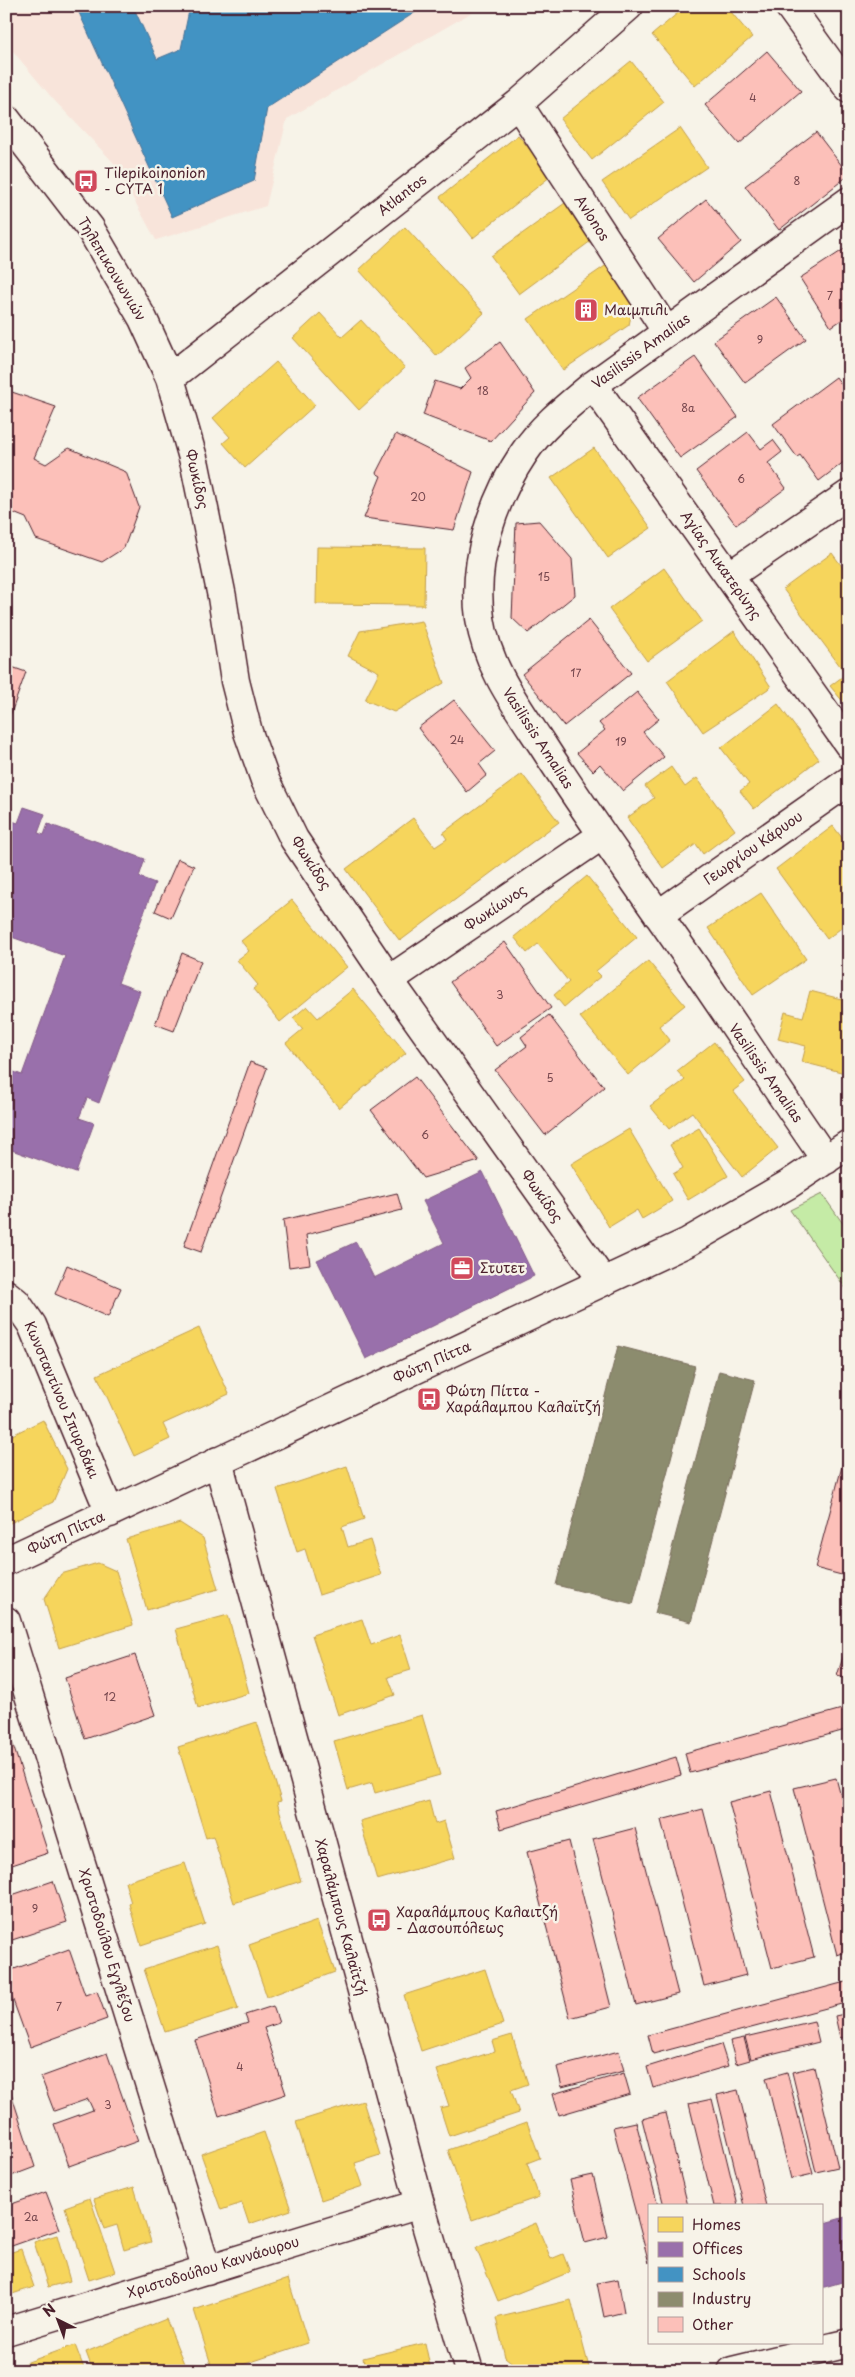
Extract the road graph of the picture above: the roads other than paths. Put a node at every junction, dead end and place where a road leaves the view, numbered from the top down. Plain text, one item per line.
1 (628, 6) edge
2 (789, 6) edge
3 (849, 89) edge
4 (518, 104) junction
5 (6, 119) edge
6 (849, 201) edge
7 (667, 332) junction
8 (170, 378) junction
9 (593, 385) junction
10 (849, 494) edge
11 (729, 576) junction
12 (849, 745) edge
13 (849, 781) edge
14 (601, 836) junction
15 (658, 915) junction
16 (389, 980) junction
17 (849, 1144) edge
18 (826, 1160) junction
19 (603, 1281) junction
20 (6, 1294) edge
21 (218, 1461) junction
22 (110, 1513) junction
23 (6, 1562) edge
24 (6, 1621) edge
25 (420, 2204) junction
26 (207, 2270) junction
27 (6, 2331) edge
28 (849, 2343) edge
29 (468, 2371) edge
30 (732, 2371) edge

1 - 4 street, Atlantos
2 - 3 street
4 - 7 street, Avlonos
4 - 8 street, Atlantos
5 - 8 street, Τηλεπικοινωνιών
6 - 7 street, Vasilissis Amalias
7 - 9 street, Vasilissis Amalias
8 - 16 street, Φωκίδος
9 - 11 street, Αγίας Αικατερίνης
9 - 14 street, Vasilissis Amalias
10 - 11 street
11 - 12 street, Αγίας Αικατερίνης
13 - 15 street, Γεωργίου Κάρυου
14 - 15 street, Vasilissis Amalias
14 - 16 street, Φωκίωνος
15 - 18 street, Vasilissis Amalias
16 - 19 street, Φωκίδος
17 - 18 street, Φώτη Πίττα
18 - 19 street, Φώτη Πίττα
19 - 21 street, Φώτη Πίττα
20 - 22 street, Κωνσταντίνου Σπυριδάκι
21 - 22 street, Φώτη Πίττα
21 - 25 street, Χαραλάμπους Καλαϊτζή
22 - 23 street, Φώτη Πίττα
24 - 26 street, Χριστοδούλου Εγγλέζου
25 - 26 street, Χριστοδούλου Καννάουρου
25 - 29 street, Χαραλάμπους Καλαϊτζή
26 - 27 street, Χριστοδούλου Καννάουρου
28 - 30 street

